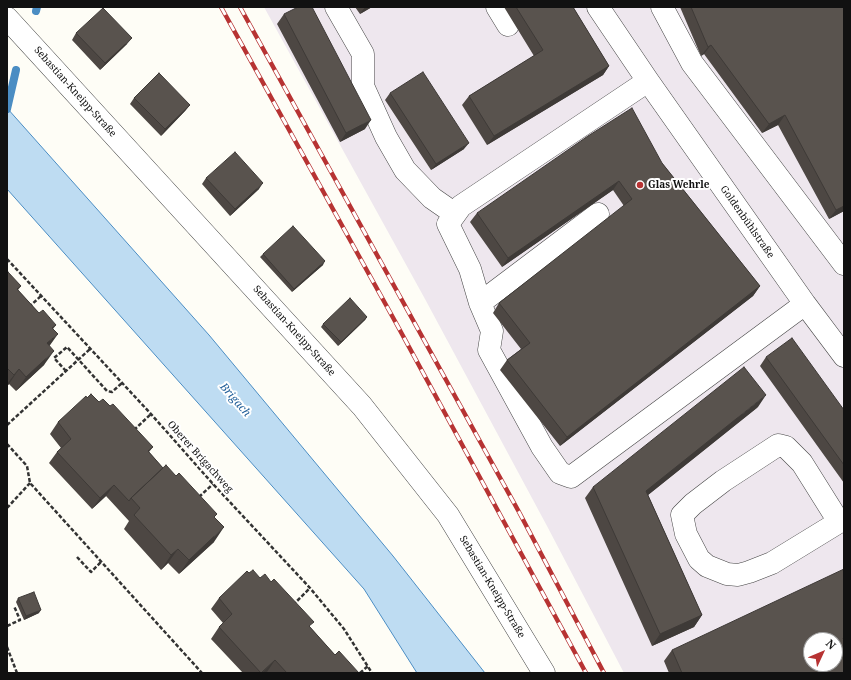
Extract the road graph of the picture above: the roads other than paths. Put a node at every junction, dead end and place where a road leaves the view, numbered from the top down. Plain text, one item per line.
1 (336, 7) edge
2 (598, 7) edge
3 (662, 7) edge
4 (7, 18) edge
5 (648, 81) junction
6 (455, 214) junction
7 (598, 214) edge
8 (844, 264) edge
9 (480, 303) junction
10 (805, 304) junction
11 (844, 356) edge
12 (842, 521) edge
13 (544, 673) edge

1 - 6 street
2 - 5 street, Goldenbühlstraße
3 - 8 street
4 - 13 street, Sebastian-Kneipp-Straße
5 - 6 street
5 - 10 street, Goldenbühlstraße
6 - 9 street
7 - 9 street
9 - 10 street
10 - 11 street, Goldenbühlstraße
12 - 12 street

